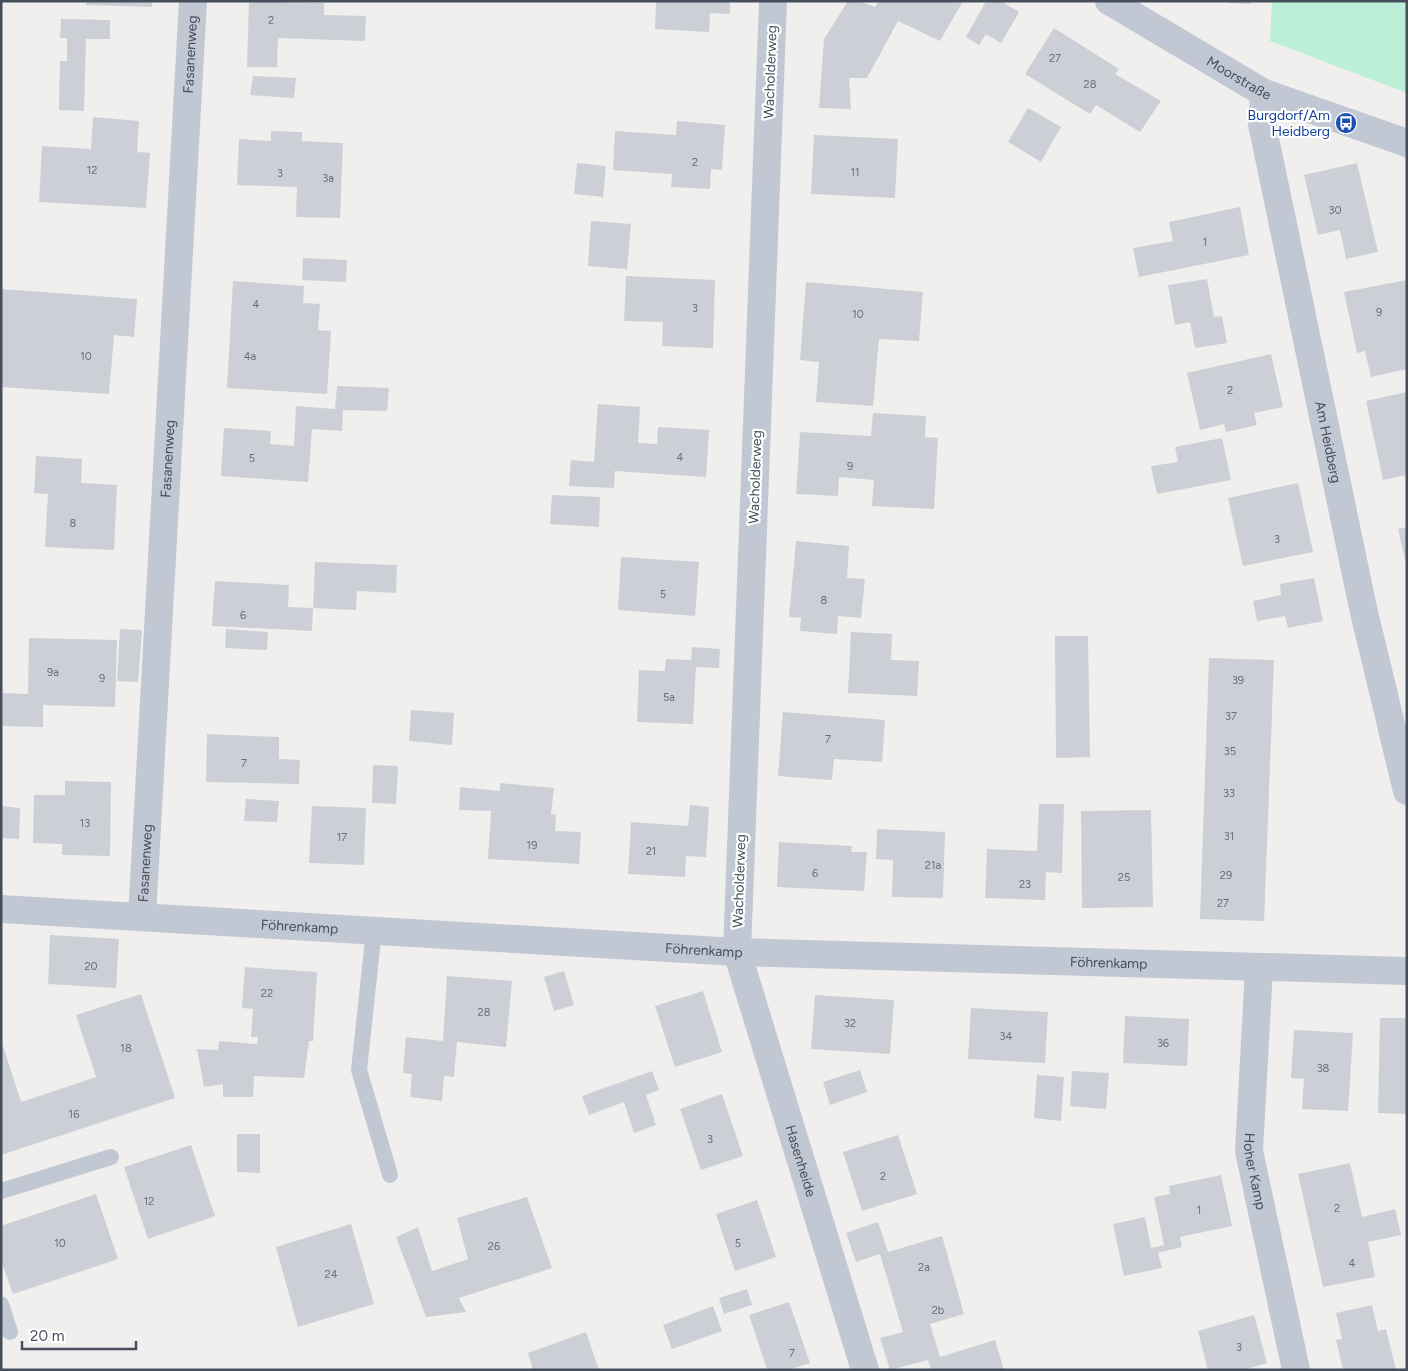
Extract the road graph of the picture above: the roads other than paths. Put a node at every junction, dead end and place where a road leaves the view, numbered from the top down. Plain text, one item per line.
1 (193, 1) edge
2 (773, 1) edge
3 (1109, 1) edge
4 (1264, 93) junction
5 (1407, 143) edge
6 (1407, 791) edge
7 (1, 909) edge
8 (142, 917) junction
9 (374, 930) junction
10 (737, 952) junction
11 (1259, 968) junction
12 (1407, 971) edge
13 (111, 1156) dead end
14 (390, 1174) dead end
15 (1, 1191) edge
16 (1, 1304) edge
17 (10, 1332) dead end
18 (865, 1370) edge
19 (1296, 1370) edge

1 - 8 street, Fasanenweg
2 - 10 street, Wacholderweg
3 - 4 street, Moorstraße
4 - 5 street, Moorstraße
4 - 6 street, Am Heidberg
7 - 8 street, Föhrenkamp
8 - 9 street, Föhrenkamp
9 - 10 street, Föhrenkamp
9 - 14 lane
10 - 11 street, Föhrenkamp
10 - 18 street, Hasenheide
11 - 12 street, Föhrenkamp
11 - 19 street, Hoher Kamp
13 - 15 lane
16 - 17 lane

